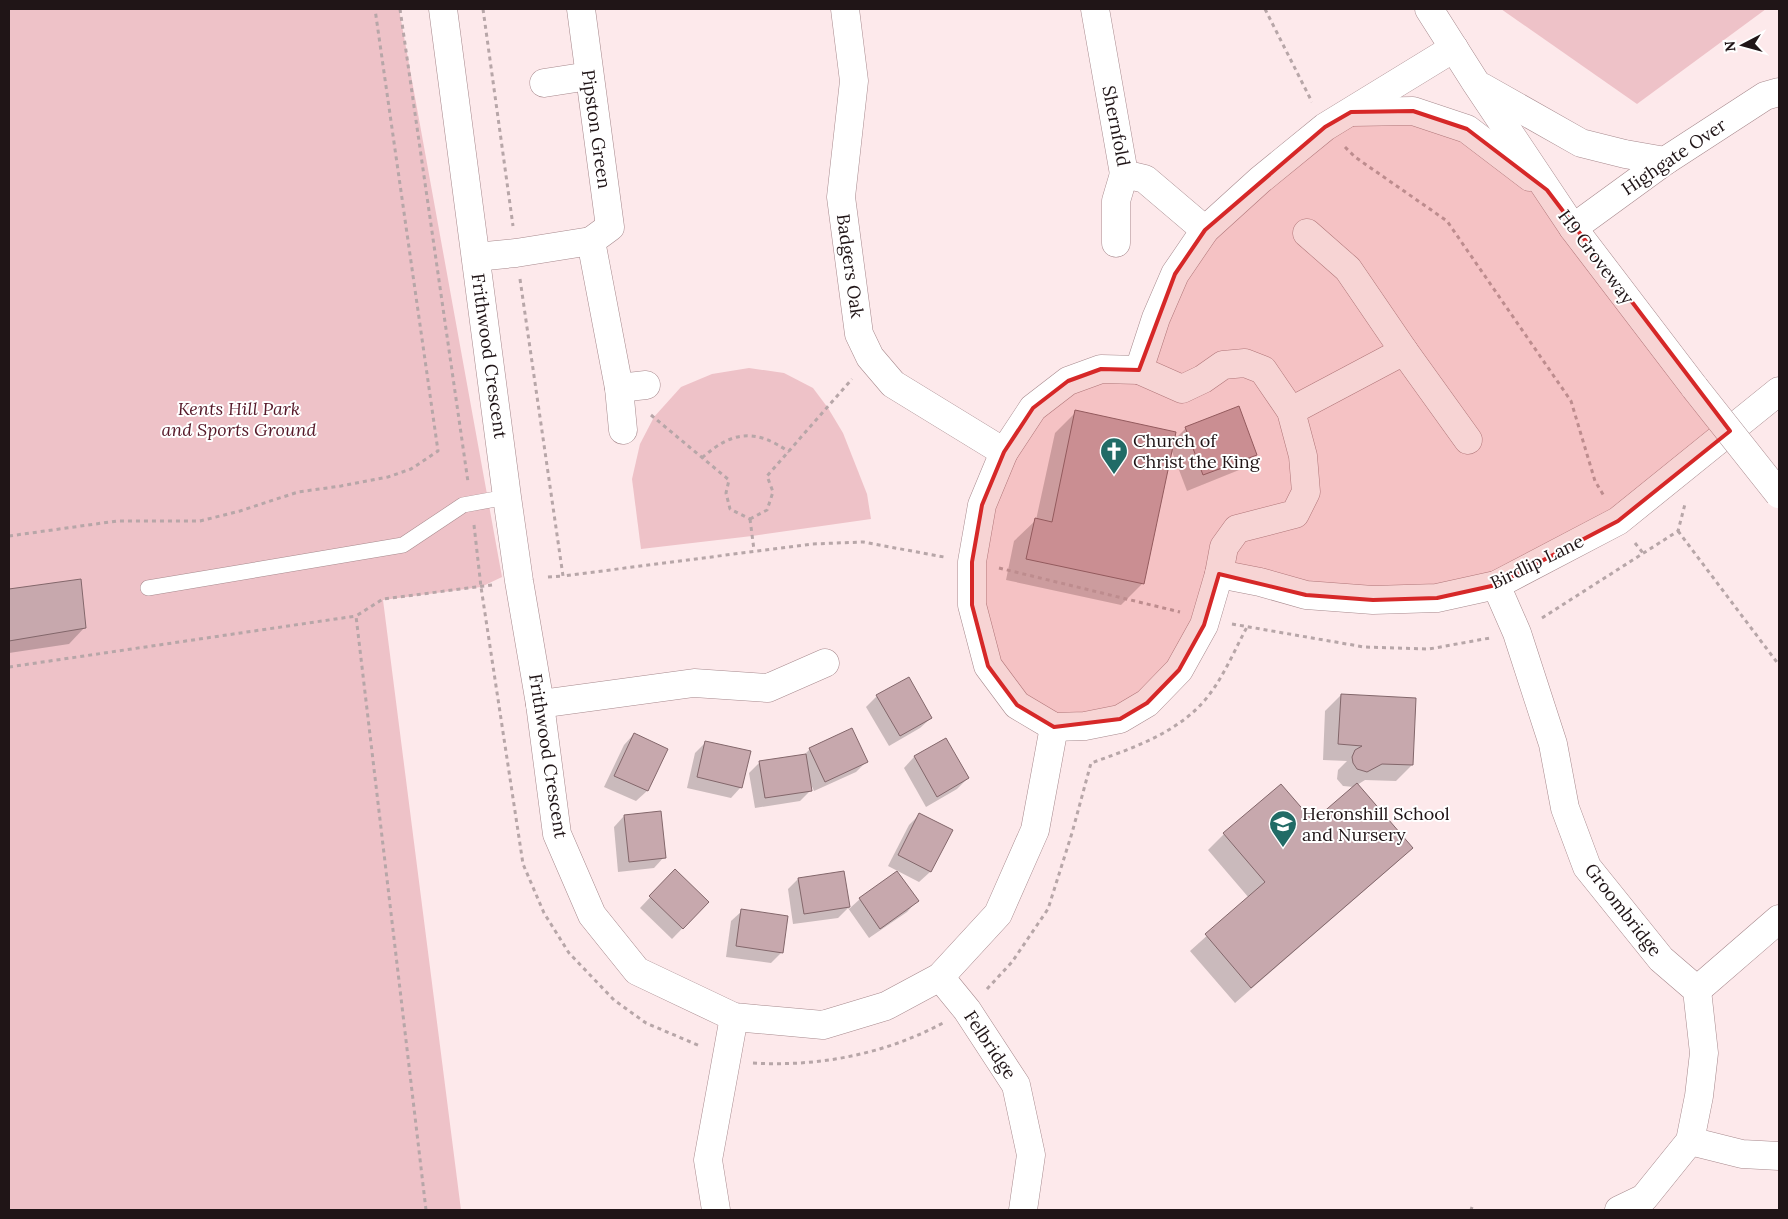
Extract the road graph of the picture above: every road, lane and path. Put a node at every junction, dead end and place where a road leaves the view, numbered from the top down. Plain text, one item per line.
1 (375, 9) edge
2 (443, 9) edge
3 (483, 9) edge
4 (581, 9) edge
5 (845, 9) edge
6 (1095, 9) edge
7 (1265, 9) edge
8 (1429, 9) edge
9 (1454, 48) junction
10 (589, 76) junction
11 (544, 82) dead end
12 (1476, 83) junction
13 (1779, 92) edge
14 (1351, 112) junction
15 (1325, 127) junction
16 (1665, 161) junction
17 (1124, 174) junction
18 (1547, 190) junction
19 (1573, 228) junction
20 (1205, 230) junction
21 (1307, 233) dead end
22 (592, 241) junction
23 (1116, 243) dead end
24 (516, 253) junction
25 (476, 257) junction
26 (1404, 351) junction
27 (870, 356) junction
28 (1140, 370) junction
29 (646, 385) dead end
30 (619, 388) junction
31 (1779, 391) edge
32 (1291, 411) junction
33 (623, 430) dead end
34 (1468, 440) dead end
35 (789, 452) junction
36 (1004, 452) junction
37 (702, 458) junction
38 (1779, 494) edge
39 (507, 497) junction
40 (750, 519) junction
41 (1618, 521) junction
42 (1678, 531) dead end
43 (9, 536) edge
44 (754, 550) junction
45 (1643, 554) dead end
46 (972, 562) junction
47 (1219, 574) junction
48 (563, 576) junction
49 (519, 581) junction
50 (1496, 585) junction
51 (148, 588) dead end
52 (356, 616) junction
53 (1206, 618) junction
54 (824, 663) dead end
55 (1779, 665) edge
56 (9, 667) edge
57 (540, 704) junction
58 (1054, 727) junction
59 (1779, 919) edge
60 (940, 977) junction
61 (1697, 990) junction
62 (734, 1017) junction
63 (1690, 1141) junction
64 (1779, 1156) edge
65 (426, 1210) edge
66 (716, 1210) edge
67 (1023, 1210) edge
68 (1619, 1210) edge

1 - 43 path
2 - 25 street, Frithwood Crescent
3 - 24 path
4 - 10 street, Pipston Green
5 - 27 street, Badgers Oak
6 - 17 street, Shernfold
7 - 15 path
8 - 9 street, H9 Groveway
9 - 12 street, H9 Groveway
9 - 14 street
10 - 11 street
10 - 22 street, Pipston Green
12 - 16 street
12 - 18 street, H9 Groveway
13 - 16 street, Highgate Over
14 - 15 street
14 - 18 street
15 - 20 street
15 - 41 path
16 - 19 street, Highgate Over
17 - 20 street, Shernfold
17 - 23 street
18 - 19 street, H9 Groveway
19 - 38 street, H9 Groveway, bridge
20 - 28 street
21 - 26 street
22 - 24 street
22 - 30 street
24 - 25 street
24 - 48 path
25 - 39 street, Frithwood Crescent
26 - 32 street
26 - 34 street
27 - 35 path
27 - 36 street, Badgers Oak
28 - 32 street
28 - 36 street
29 - 30 street
30 - 33 street
30 - 37 path
31 - 41 street, Birdlip Lane
32 - 47 street
35 - 37 path
35 - 40 path
36 - 46 street
37 - 40 path
39 - 49 street, Frithwood Crescent
39 - 51 lane
40 - 44 path
41 - 45 path
41 - 50 street, Birdlip Lane
42 - 55 path
44 - 46 path
44 - 48 path
46 - 53 path
46 - 58 street
47 - 50 street, Birdlip Lane
47 - 53 street
48 - 49 path
49 - 52 path
49 - 57 street, Frithwood Crescent
50 - 61 street, Groombridge
52 - 56 path
52 - 65 path
53 - 58 street
54 - 57 street
57 - 62 street, Frithwood Crescent
58 - 60 street, Frithwood Crescent
59 - 61 street
60 - 62 street, Frithwood Crescent
60 - 67 street, Felbridge
61 - 63 street
62 - 66 street
63 - 64 street
63 - 68 street

